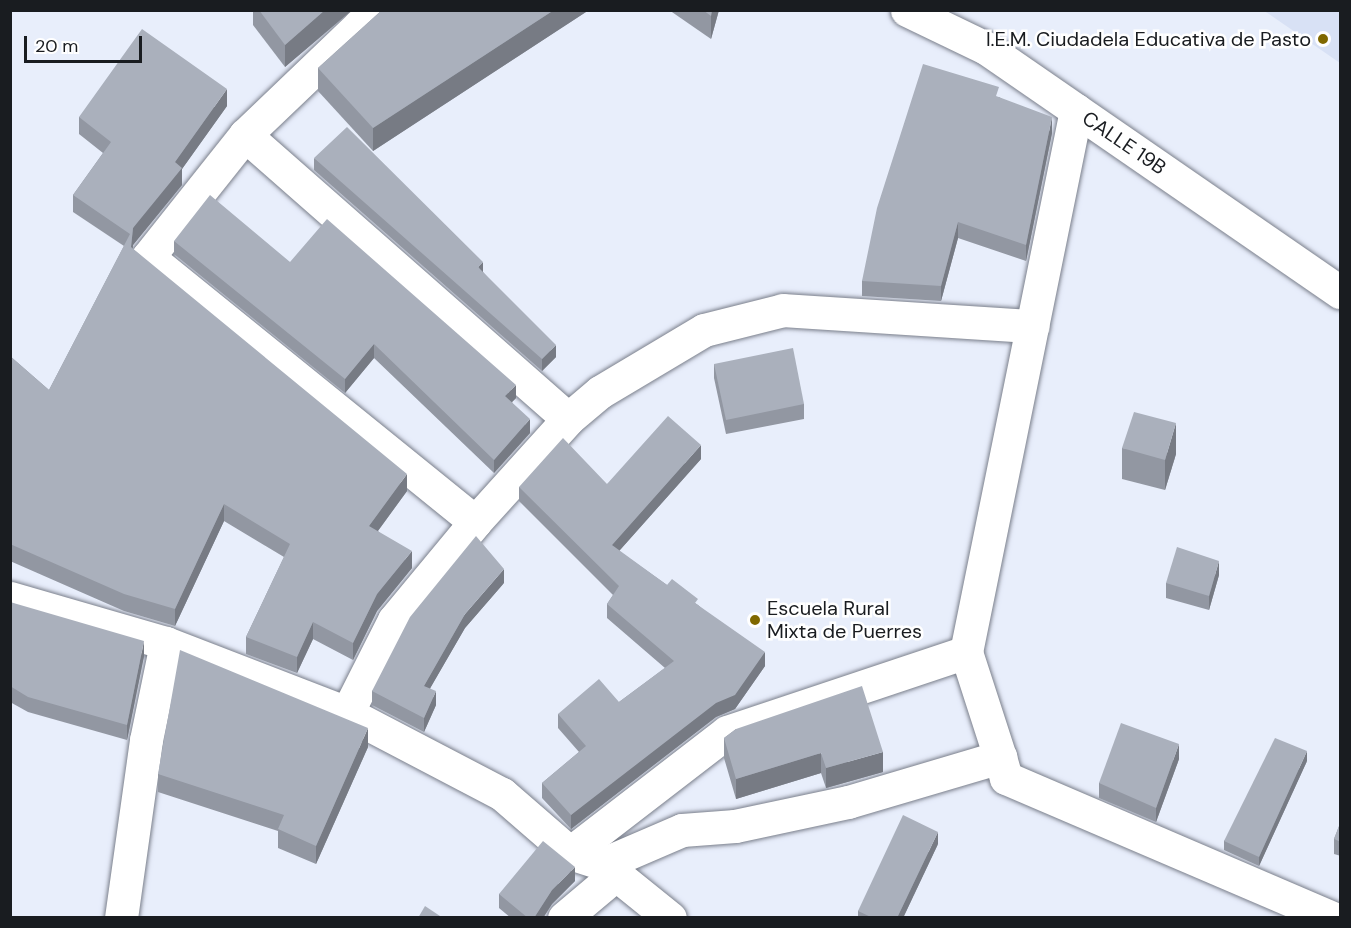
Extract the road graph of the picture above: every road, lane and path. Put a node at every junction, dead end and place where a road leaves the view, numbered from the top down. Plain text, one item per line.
1 (382, 10) edge
2 (907, 10) edge
3 (1076, 110) junction
4 (245, 135) junction
5 (1338, 287) edge
6 (1032, 326) junction
7 (568, 419) junction
8 (475, 522) junction
9 (10, 598) edge
10 (166, 643) junction
11 (966, 652) junction
12 (347, 713) junction
13 (1000, 757) junction
14 (570, 853) junction
15 (609, 870) junction
16 (121, 918) edge
17 (564, 918) edge
18 (670, 918) edge
19 (1332, 918) edge

1 - 4 street
2 - 3 street, CALLE 19B
3 - 5 street, CALLE 19B
3 - 6 street
4 - 7 street
4 - 8 street
6 - 7 street
6 - 11 street
7 - 8 street
8 - 12 street
9 - 10 street
10 - 12 street
10 - 16 street
11 - 13 street
11 - 14 street
12 - 14 street
13 - 15 street
13 - 19 street
14 - 15 street
15 - 17 street
15 - 18 street

